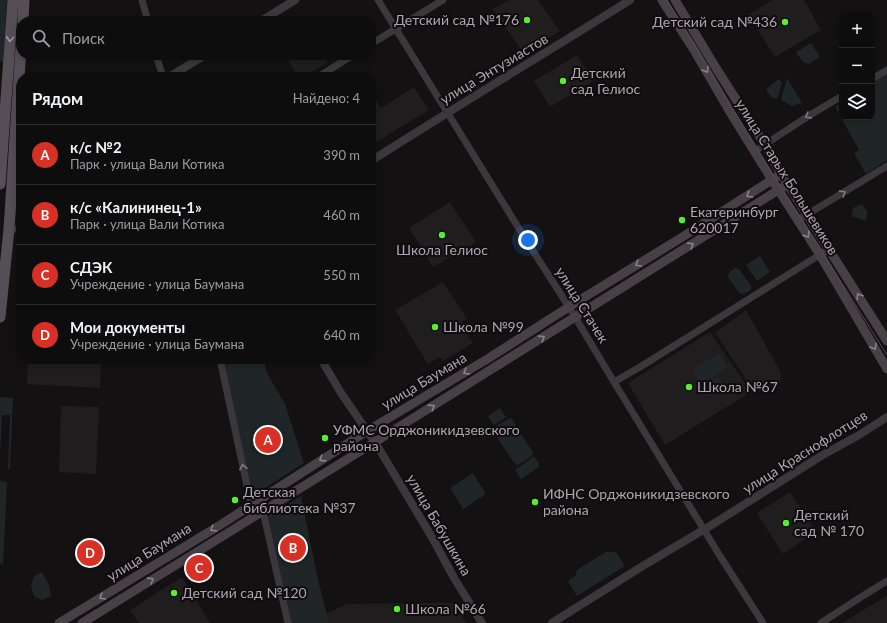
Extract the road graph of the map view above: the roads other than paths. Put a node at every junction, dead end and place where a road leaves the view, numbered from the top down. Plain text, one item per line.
1 (13, 0) edge
2 (24, 0) edge
3 (142, 0) edge
4 (295, 0) edge
5 (378, 0) edge
6 (443, 0) edge
7 (630, 0) edge
8 (662, 0) edge
9 (675, 0) edge
10 (23, 16) edge
11 (147, 16) edge
12 (269, 16) edge
13 (396, 29) junction
14 (376, 41) edge
15 (21, 60) edge
16 (158, 60) edge
17 (197, 60) edge
18 (345, 60) edge
19 (887, 70) edge
20 (20, 72) edge
21 (161, 72) edge
22 (177, 72) edge
23 (326, 72) edge
24 (875, 77) edge
25 (3, 81) edge
26 (16, 86) edge
27 (16, 89) edge
28 (3, 94) edge
29 (839, 98) edge
30 (448, 112) junction
31 (16, 139) edge
32 (765, 145) junction
33 (755, 152) junction
34 (376, 158) edge
35 (887, 166) edge
36 (781, 174) junction
37 (772, 180) junction
38 (0, 184) edge
39 (788, 184) junction
40 (779, 190) junction
41 (807, 215) junction
42 (798, 220) junction
43 (9, 229) junction
44 (16, 229) edge
45 (829, 249) junction
46 (820, 255) junction
47 (569, 307) junction
48 (0, 317) edge
49 (575, 317) junction
50 (887, 341) edge
51 (221, 364) edge
52 (323, 364) edge
53 (887, 369) edge
54 (614, 382) junction
55 (887, 417) edge
56 (367, 431) junction
57 (375, 442) junction
58 (252, 504) junction
59 (263, 511) junction
60 (704, 529) junction
61 (887, 581) edge
62 (59, 623) edge
63 (82, 623) edge
64 (288, 623) edge
65 (482, 623) edge
66 (552, 623) edge
67 (763, 623) edge
68 (821, 623) edge

1 -> 25 main road
2 - 10 main road
3 - 11 street
4 - 12 street
5 - 13 street, улица Стачек
6 - 13 street
7 - 30 street, улица Энтузиастов
8 -> 33 main road, улица Старых Большевиков
9 - 32 main road, улица Старых Большевиков
13 - 14 street
13 - 30 street, улица Стачек
15 - 20 main road
16 - 21 street
17 - 22 street
18 - 23 street
19 - 24 street
25 - 26 main road
25 - 28 main road
27 - 28 main road
28 - 38 main road
29 -> 32 street
30 - 34 street, улица Энтузиастов
30 - 47 street, улица Стачек
31 - 43 main road
32 - 33 street
32 - 36 main road, улица Старых Большевиков
33 - 37 main road, улица Старых Большевиков
41 -> 35 street
36 - 37 main road, улица Баумана
36 - 39 main road, улица Старых Большевиков
37 - 40 main road, улица Старых Большевиков
37 -> 47 main road, улица Баумана
39 - 40 main road, улица Баумана
39 - 41 main road, улица Старых Большевиков
40 - 42 main road, улица Старых Большевиков
49 -> 40 main road, улица Баумана
41 - 42 street
41 - 45 main road, улица Старых Большевиков
42 -> 46 main road, улица Старых Большевиков
43 - 44 street
43 - 48 main road
45 - 46 street
50 -> 45 main road, улица Старых Большевиков
46 -> 53 main road, улица Старых Большевиков
46 - 54 street
47 - 49 street, улица Стачек
47 -> 56 main road, улица Баумана
49 - 54 street, улица Стачек
57 -> 49 main road, улица Баумана
58 -> 51 street
52 - 56 street, улица Бабушкина
54 - 60 street, улица Стачек
55 - 60 street, улица Краснофлотцев
56 - 57 street, улица Бабушкина
56 -> 58 main road, улица Баумана
57 - 59 main road, улица Баумана
57 - 65 street, улица Бабушкина
58 -> 62 main road, улица Баумана
63 -> 59 main road, улица Баумана
59 - 64 street
60 - 66 street, улица Краснофлотцев
60 - 67 street, улица Стачек
61 - 68 street

